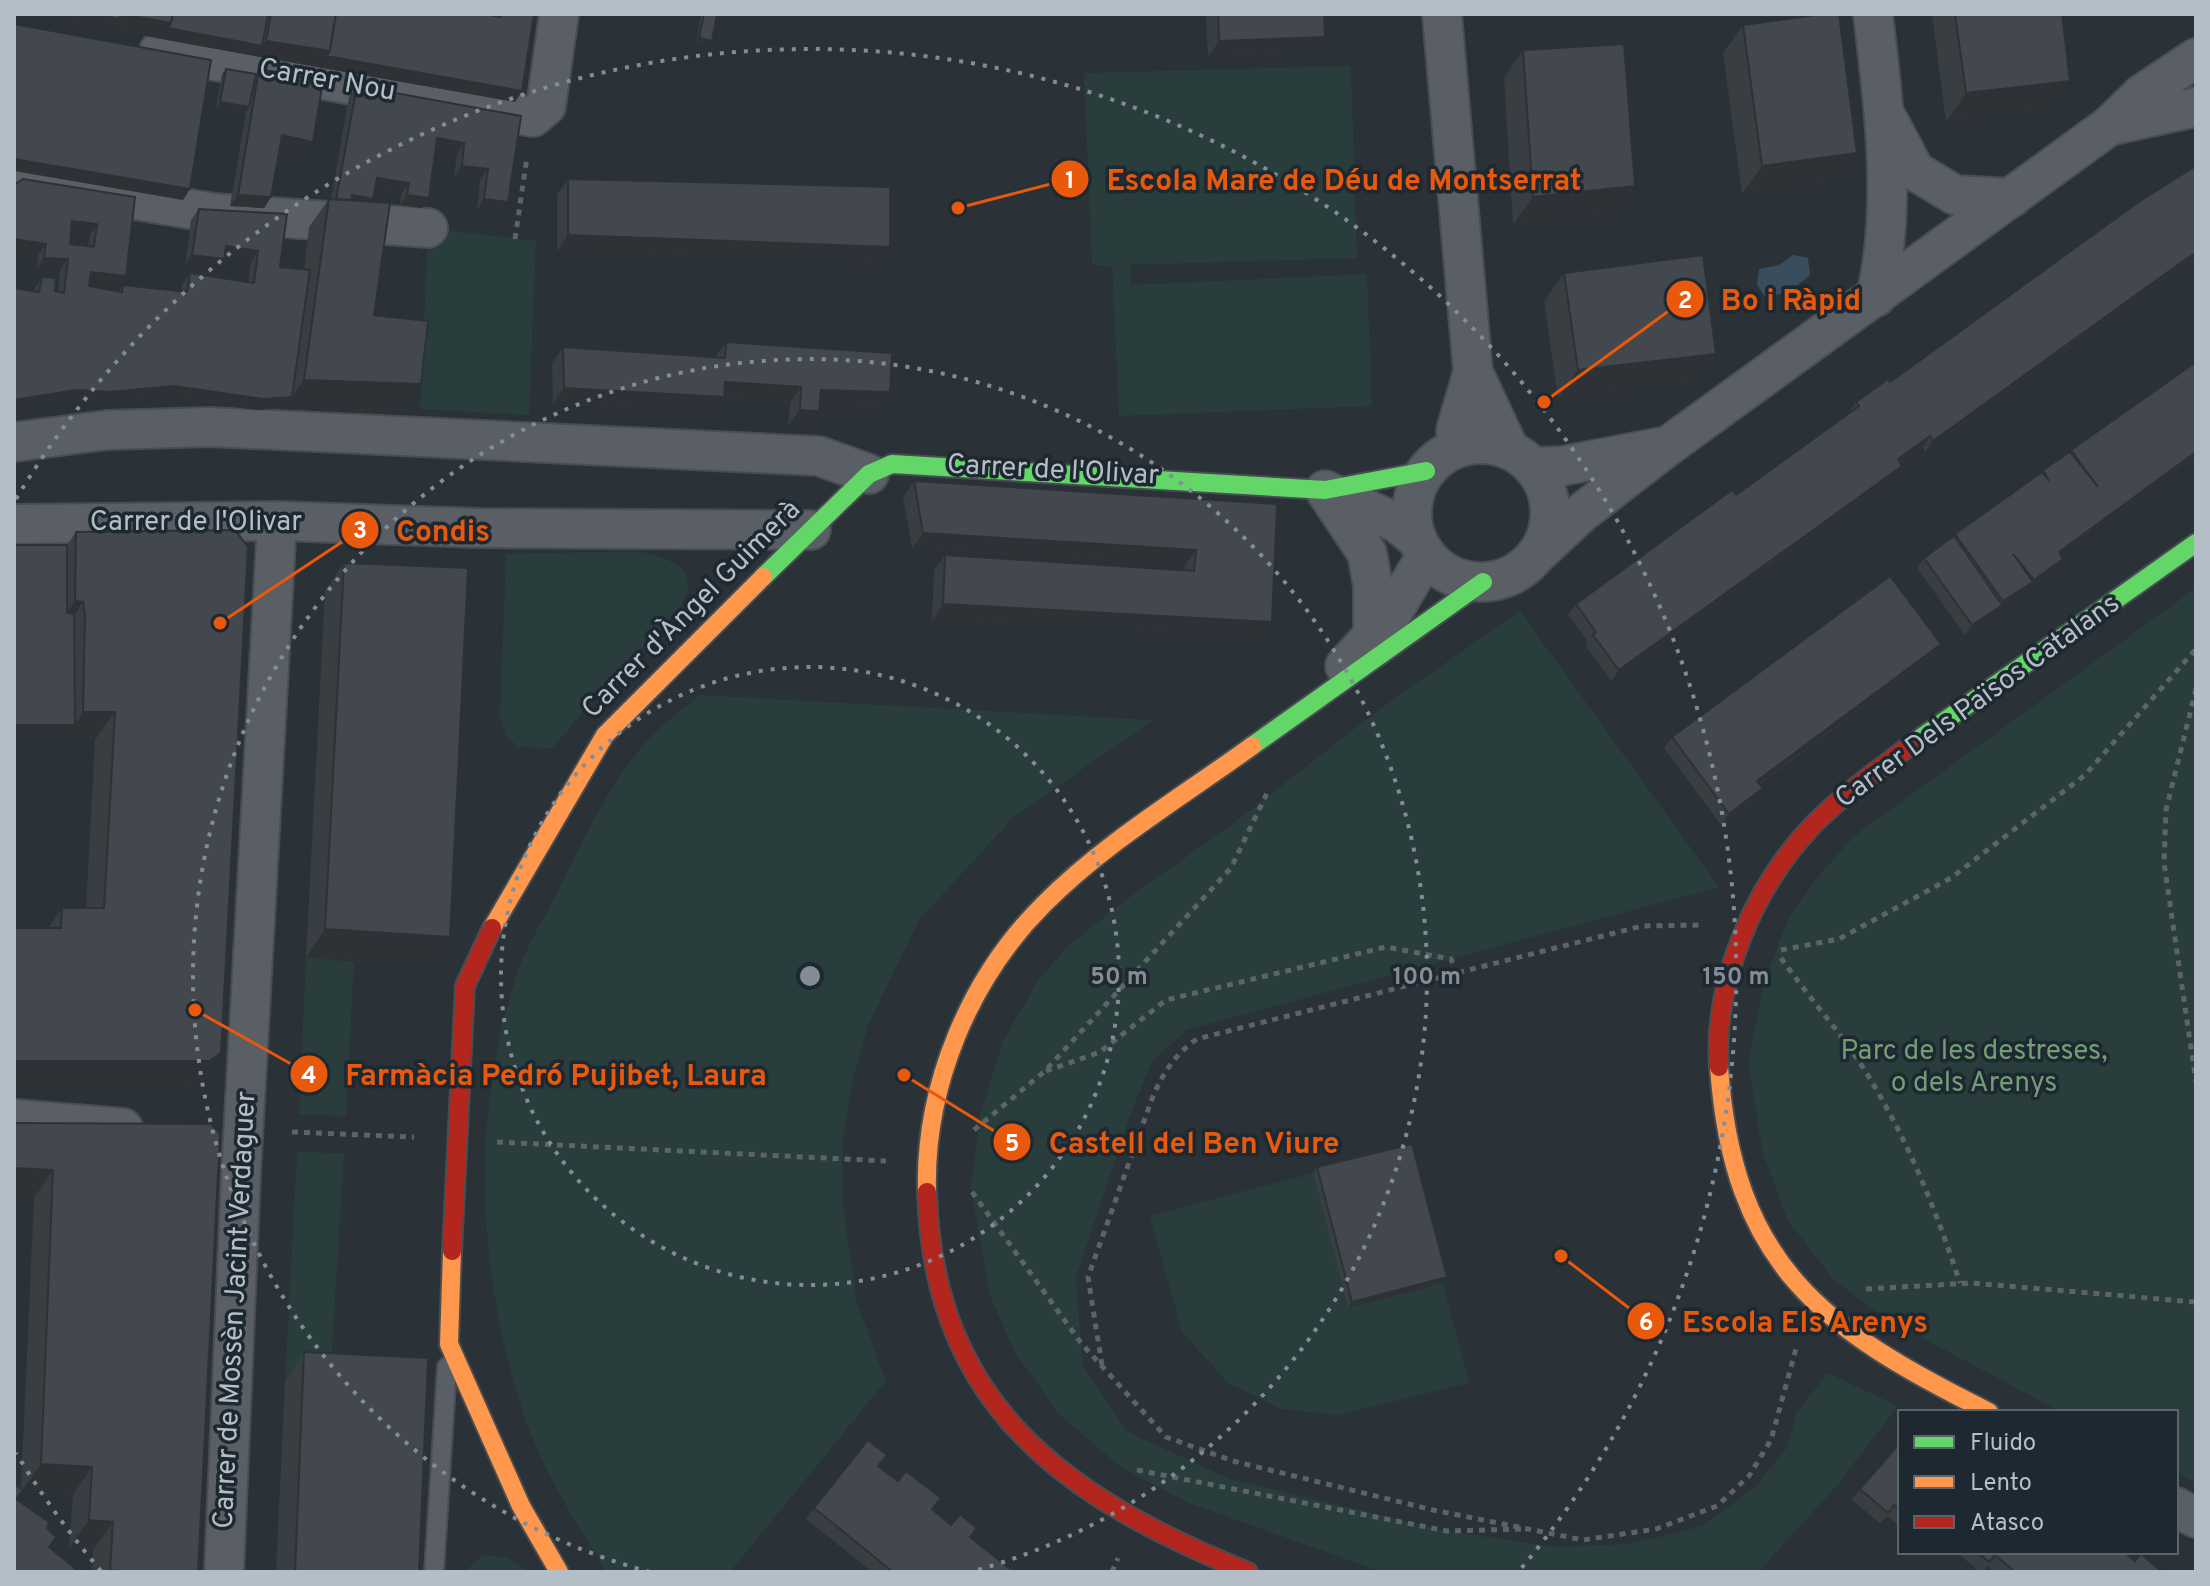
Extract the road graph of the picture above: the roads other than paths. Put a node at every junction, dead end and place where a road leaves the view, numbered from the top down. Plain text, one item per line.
1 (559, 14) edge
2 (1442, 14) edge
3 (1873, 14) edge
4 (119, 44) edge
5 (2196, 58) edge
6 (2196, 107) edge
7 (1885, 115) junction
8 (2109, 126) junction
9 (14, 180) edge
10 (2011, 198) junction
11 (428, 228) dead end
12 (1876, 297) junction
13 (1473, 372) junction
14 (14, 442) edge
15 (1668, 446) junction
16 (1457, 448) junction
17 (786, 454) junction
18 (1521, 458) junction
19 (1426, 471) junction
20 (869, 474) junction
21 (1325, 490) junction
22 (821, 520) junction
23 (277, 521) junction
24 (14, 524) edge
25 (2196, 543) edge
26 (1422, 548) junction
27 (1537, 554) junction
28 (1483, 582) junction
29 (1373, 637) junction
30 (1307, 705) junction
31 (14, 1119) edge
32 (151, 1130) edge
33 (449, 1344) junction
34 (1985, 1410) edge
35 (2178, 1508) edge
36 (2196, 1518) edge
37 (224, 1572) edge
38 (434, 1572) edge
39 (559, 1572) edge
40 (1248, 1572) edge

1 - 4 street, Carrer Nou
2 - 13 street
3 - 7 street
5 - 8 street
6 - 8 street
7 - 10 street
7 - 12 street
8 - 10 street
9 - 11 street
10 - 12 street
12 - 15 street
13 - 16 street
13 - 18 street
14 - 17 street
15 - 18 street
15 - 27 street
16 - 18 street
16 - 19 street
17 - 20 street
17 - 22 street
18 - 27 street
19 - 21 street, Carrer de l'Olivar
19 - 26 street
20 - 21 street, Carrer de l'Olivar
20 - 22 street, Carrer d'Àngel Guimerà
21 - 26 street, Carrer de l'Olivar
21 - 29 street
22 - 23 street, Carrer de l'Olivar
22 - 33 street, Carrer d'Àngel Guimerà
23 - 24 street, Carrer de l'Olivar
23 - 37 street, Carrer de Mossèn Jacint Verdaguer
25 - 34 street, Carrer Dels Països Catalans
26 - 28 street
26 - 29 street
27 - 28 street
28 - 30 street
29 - 30 street
30 - 40 street
31 - 32 street
33 - 38 lane, Carrer d'Àngel Guimerà
33 - 39 street, Carrer d'Àngel Guimerà
35 - 36 street

